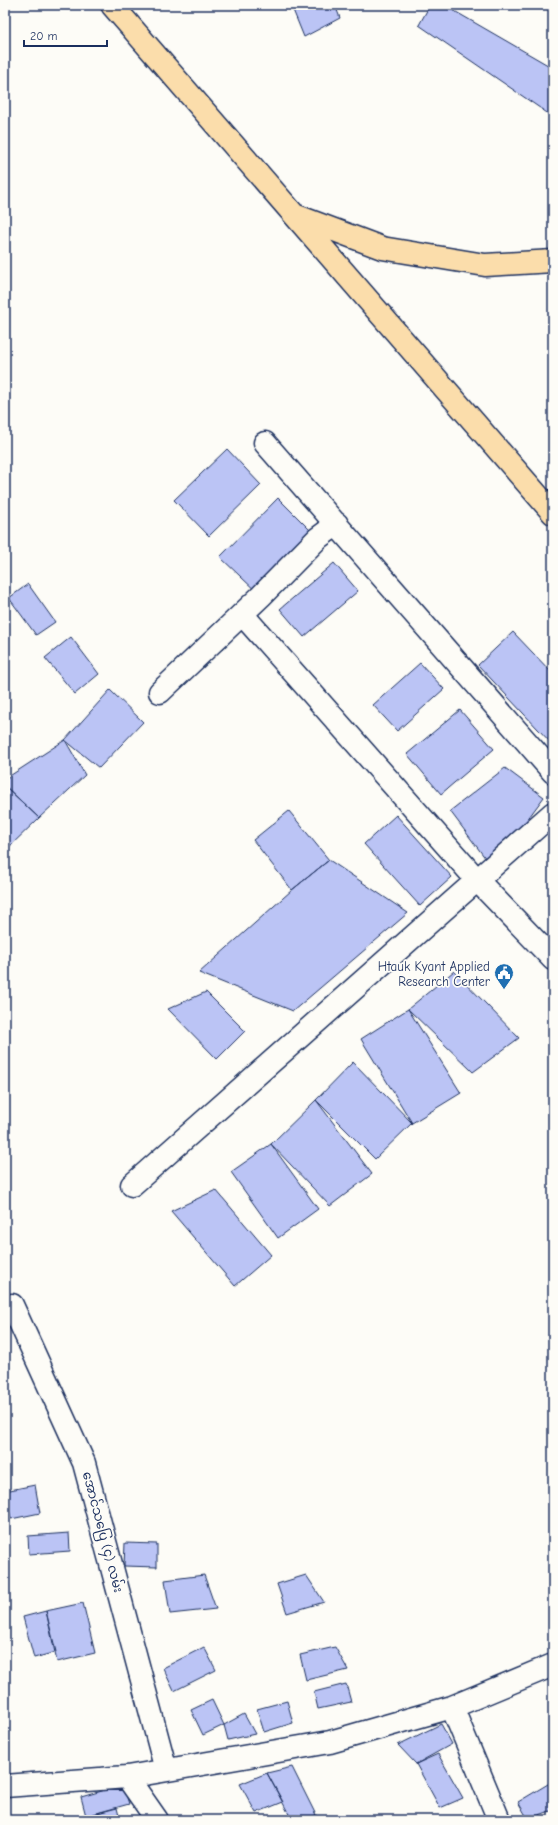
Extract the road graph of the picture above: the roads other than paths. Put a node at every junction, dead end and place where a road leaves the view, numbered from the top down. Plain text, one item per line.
1 (112, 5) edge
2 (294, 214) junction
3 (553, 261) edge
4 (265, 443) dead end
5 (553, 512) edge
6 (337, 524) junction
7 (242, 614) junction
8 (160, 692) dead end
9 (553, 772) edge
10 (553, 813) edge
11 (477, 880) junction
12 (553, 959) edge
13 (132, 1185) dead end
14 (12, 1304) dead end
15 (553, 1665) edge
16 (452, 1707) junction
17 (166, 1770) junction
18 (127, 1777) junction
19 (5, 1786) edge
20 (157, 1820) edge
21 (500, 1820) edge

1 - 2 main road
2 - 3 main road
2 - 5 main road
4 - 6 street
6 - 7 street
6 - 9 street
7 - 8 street
7 - 11 street
10 - 11 street
11 - 12 street
11 - 13 street
14 - 17 street, အောင်သပြေ (၄) လမ်း
15 - 16 street
16 - 17 street
16 - 21 street
17 - 18 street
18 - 19 street
18 - 20 street

